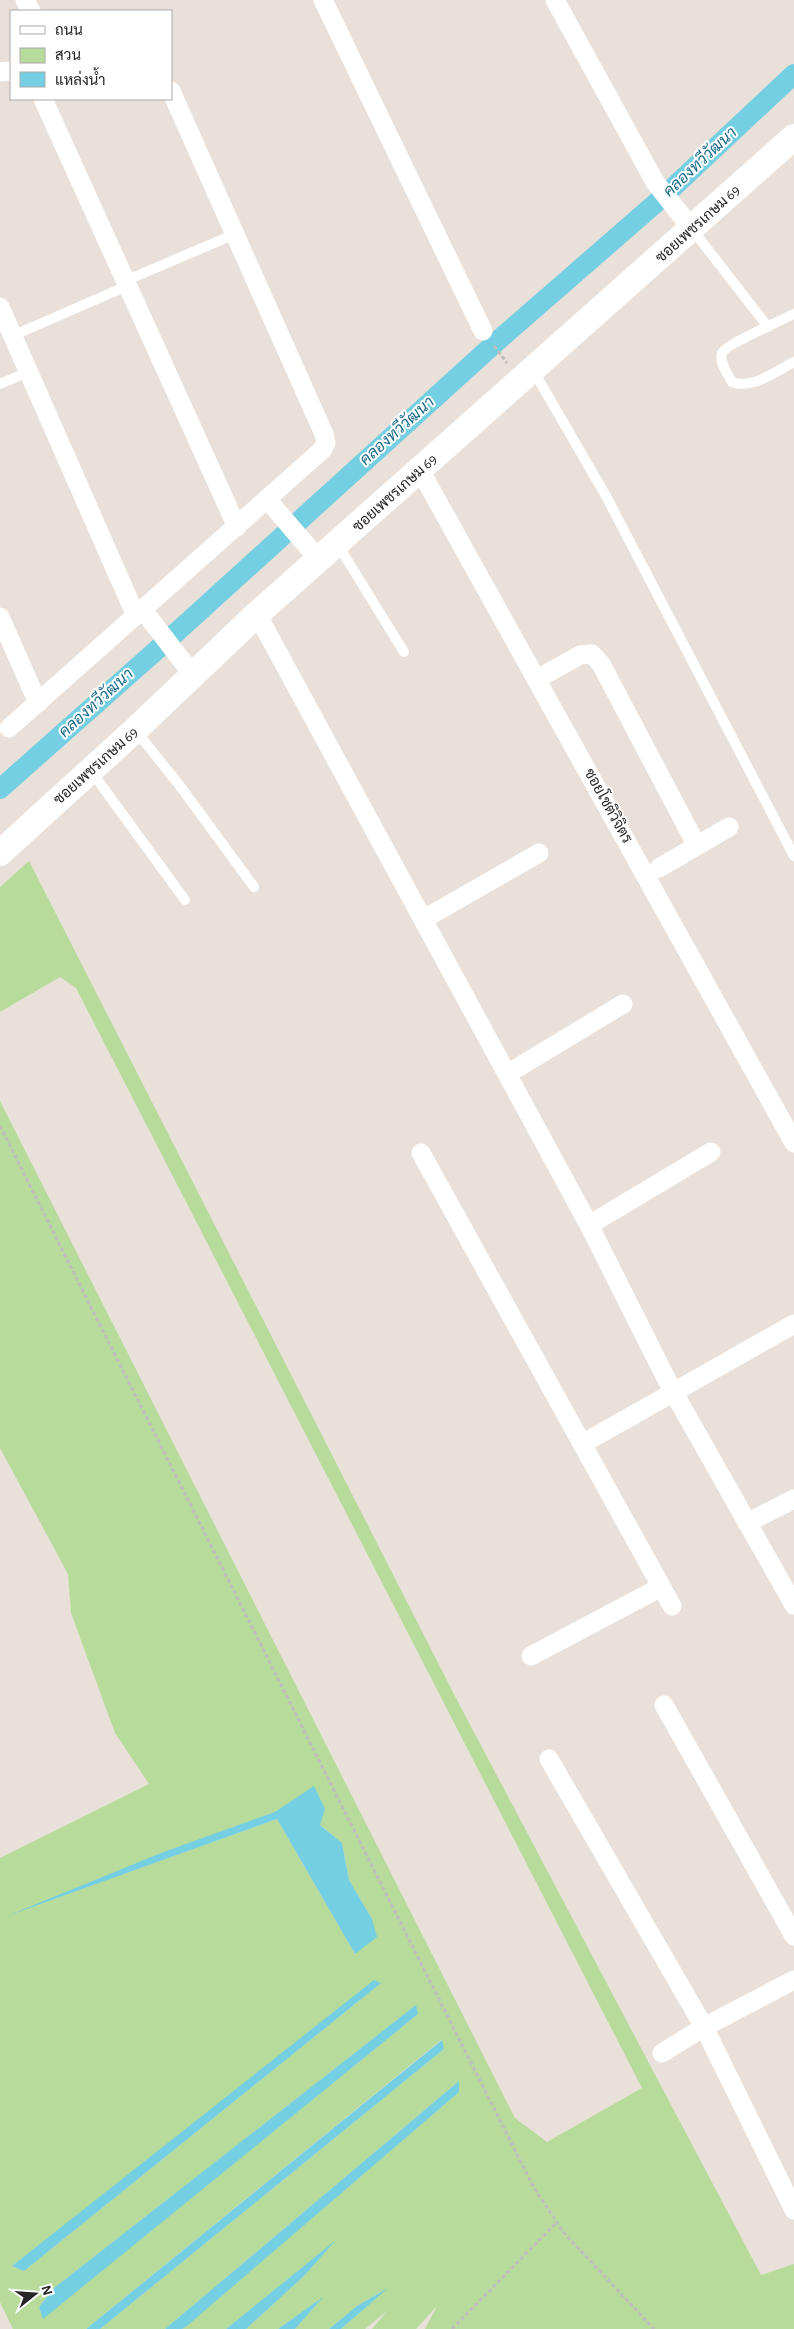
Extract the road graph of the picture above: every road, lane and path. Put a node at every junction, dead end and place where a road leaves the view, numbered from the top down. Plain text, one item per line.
1 (323, 0) edge
2 (555, 0) edge
3 (172, 93) edge
4 (43, 100) edge
5 (794, 137) edge
6 (686, 221) junction
7 (235, 234) junction
8 (126, 283) junction
9 (0, 307) edge
10 (794, 314) edge
11 (768, 327) junction
12 (483, 331) joint
13 (12, 336) junction
14 (794, 362) edge
15 (523, 370) junction
16 (28, 372) junction
17 (0, 384) edge
18 (420, 470) junction
19 (268, 499) junction
20 (237, 526) junction
21 (321, 550) junction
22 (257, 614) junction
23 (0, 617) edge
24 (144, 617) junction
25 (404, 652) dead end
26 (187, 668) junction
27 (538, 679) junction
28 (38, 703) junction
29 (9, 728) dead end
30 (135, 730) junction
31 (91, 770) junction
32 (729, 827) dead end
33 (697, 846) junction
34 (0, 853) edge
35 (539, 853) dead end
36 (794, 856) edge
37 (659, 868) dead end
38 (254, 887) dead end
39 (185, 900) dead end
40 (424, 919) junction
41 (622, 1004) dead end
42 (508, 1074) junction
43 (0, 1126) edge
44 (794, 1143) edge
45 (711, 1152) dead end
46 (421, 1153) dead end
47 (589, 1225) junction
48 (794, 1324) edge
49 (674, 1391) junction
50 (582, 1444) junction
51 (794, 1499) edge
52 (746, 1523) junction
53 (661, 1587) junction
54 (794, 1605) edge
55 (672, 1606) dead end
56 (531, 1656) dead end
57 (664, 1705) dead end
58 (549, 1759) dead end
59 (794, 1936) edge
60 (794, 1980) edge
61 (704, 2027) junction
62 (662, 2053) dead end
63 (794, 2210) edge
64 (557, 2222) junction
65 (452, 2329) edge
66 (654, 2329) edge

1 - 12 street
2 - 6 street
3 - 7 street
4 - 8 street
5 - 6 main road, ซอยเพชรเกษม 69
6 - 11 lane
6 - 15 main road, ซอยเพชรเกษม 69
7 - 8 lane
7 - 19 street
8 - 13 lane
8 - 20 street
9 - 13 street
10 - 11 lane
11 - 14 lane
12 - 15 path
13 - 16 street
15 - 18 main road, ซอยเพชรเกษม 69
15 - 36 lane
16 - 17 lane
16 - 24 street
18 - 21 main road, ซอยเพชรเกษม 69
18 - 27 street, ซอยโชติวิจิตร
19 - 20 street
19 - 21 street
20 - 24 street
21 - 22 main road, ซอยเพชรเกษม 69
21 - 25 lane
22 - 26 main road, ซอยเพชรเกษม 69
22 - 40 street
23 - 28 street
24 - 26 street
24 - 28 street
26 - 30 main road, ซอยเพชรเกษม 69
27 - 33 street
27 - 44 street, ซอยโชติวิจิตร
28 - 29 street
30 - 31 main road, ซอยเพชรเกษม 69
30 - 38 lane
31 - 34 main road, ซอยเพชรเกษม 69
31 - 39 lane
32 - 33 street
33 - 37 street
35 - 40 street
40 - 42 street
41 - 42 street
42 - 47 street
43 - 64 path
45 - 47 street
46 - 50 street
47 - 49 street
48 - 49 street
49 - 50 street
49 - 52 street
50 - 53 street
51 - 52 street
52 - 54 street
53 - 55 street
53 - 56 street
57 - 59 street
58 - 61 street
60 - 61 street
61 - 62 street
61 - 63 street
64 - 65 path
64 - 66 path

